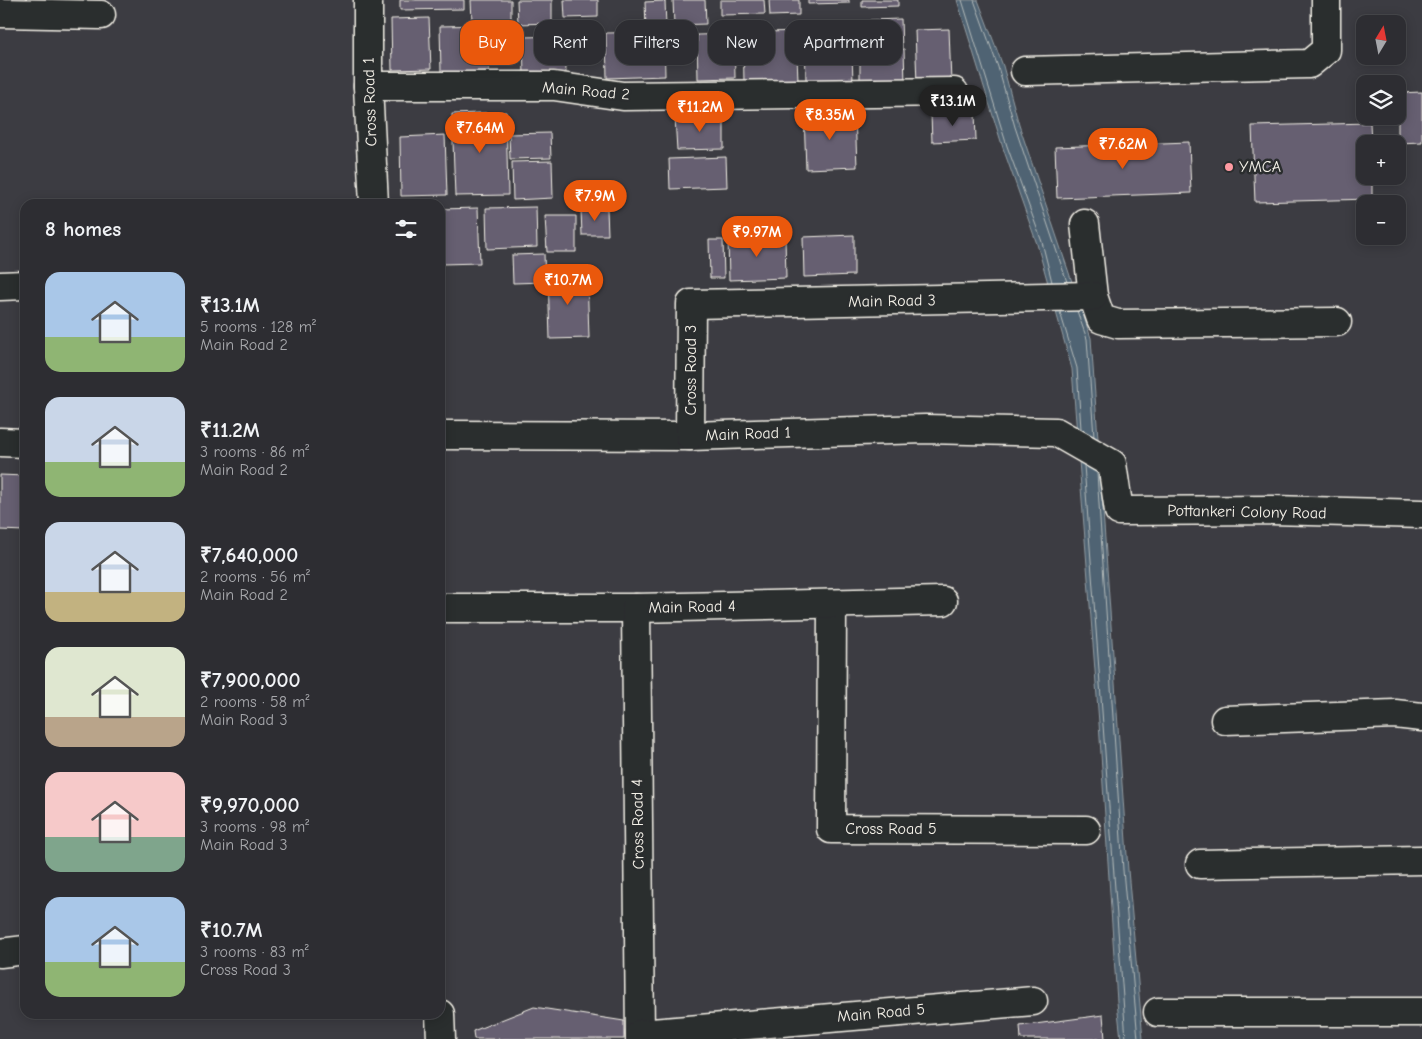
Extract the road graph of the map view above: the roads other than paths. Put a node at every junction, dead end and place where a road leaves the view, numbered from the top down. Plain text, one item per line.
1 (368, 0) edge
2 (1326, 0) edge
3 (0, 13) edge
4 (101, 15) dead end
5 (1026, 71) dead end
6 (368, 86) junction
7 (954, 92) dead end
8 (374, 199) edge
9 (1085, 224) dead end
10 (0, 286) edge
11 (20, 286) edge
12 (1093, 296) junction
13 (691, 304) joint
14 (1337, 322) dead end
15 (445, 436) edge
16 (690, 436) junction
17 (0, 442) edge
18 (20, 443) edge
19 (1112, 464) joint
20 (1422, 514) edge
21 (943, 601) dead end
22 (832, 604) junction
23 (445, 608) edge
24 (636, 608) junction
25 (1422, 716) edge
26 (1225, 720) dead end
27 (1086, 830) dead end
28 (1422, 860) edge
29 (1200, 864) dead end
30 (20, 951) edge
31 (0, 953) edge
32 (1033, 1000) dead end
33 (1158, 1012) dead end
34 (1422, 1012) edge
35 (440, 1019) edge
36 (640, 1037) edge
37 (441, 1039) edge

1 - 6 street, Cross Road 1
2 - 5 street
3 - 4 street
6 - 7 street, Main Road 2
6 - 8 street, Cross Road 1
9 - 12 street
10 - 11 street
12 - 13 street, Main Road 3
12 - 14 street
13 - 16 street, Cross Road 3
15 - 16 street, Main Road 1
16 - 19 street, Main Road 1
17 - 18 street
19 - 20 street, Pottankeri Colony Road
21 - 22 street, Main Road 4
22 - 24 street, Main Road 4
22 - 27 street, Cross Road 5
23 - 24 street, Main Road 4
24 - 36 street, Cross Road 4
25 - 26 street
28 - 29 street
30 - 31 street
32 - 36 street, Main Road 5
33 - 34 street
35 - 37 street

